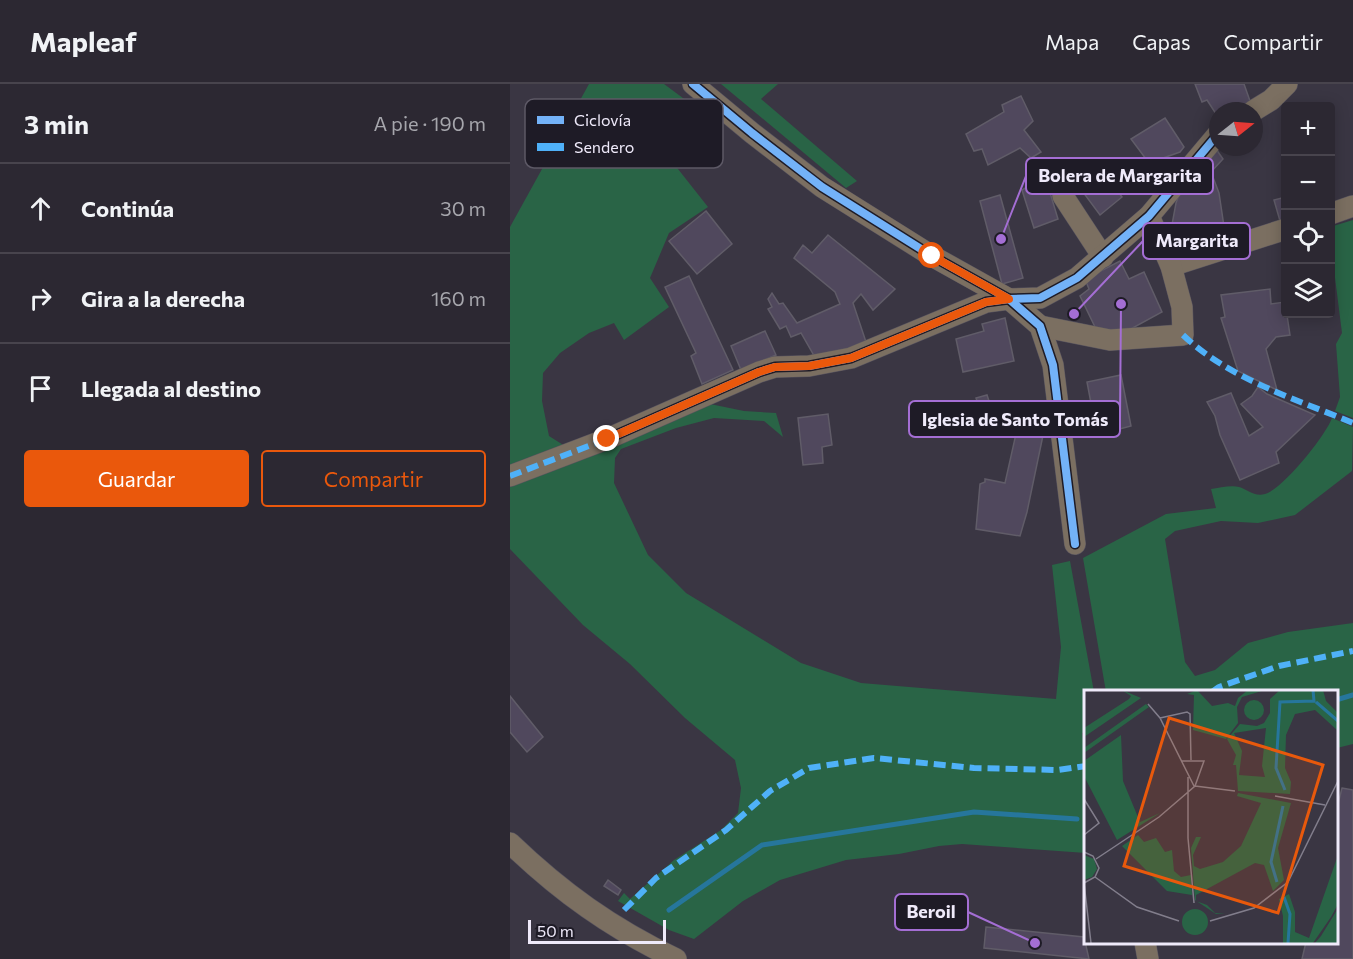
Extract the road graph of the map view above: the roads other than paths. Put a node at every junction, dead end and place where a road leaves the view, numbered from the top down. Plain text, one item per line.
1 (693, 84) edge
2 (1287, 84) edge
3 (711, 99) edge
4 (1263, 105) edge
5 (723, 109) edge
6 (1209, 145) edge
7 (1063, 196) dead end
8 (1353, 206) edge
9 (1335, 212) edge
10 (1149, 216) junction
11 (1281, 231) edge
12 (1103, 257) junction
13 (1171, 266) junction
14 (1077, 278) junction
15 (1009, 299) junction
16 (1038, 324) junction
17 (510, 476) edge
18 (1075, 544) dead end
19 (510, 843) edge
20 (1145, 944) edge
21 (676, 959) edge
22 (1148, 959) edge

1 - 3 street
2 - 4 street
5 - 15 street
6 - 10 street
7 - 12 street
8 - 9 street
10 - 12 street
10 - 13 street
11 - 13 street
12 - 14 street
13 - 16 street
14 - 15 street
14 - 16 street
15 - 16 street
15 - 17 street
16 - 18 street
19 - 21 street
20 - 22 street

